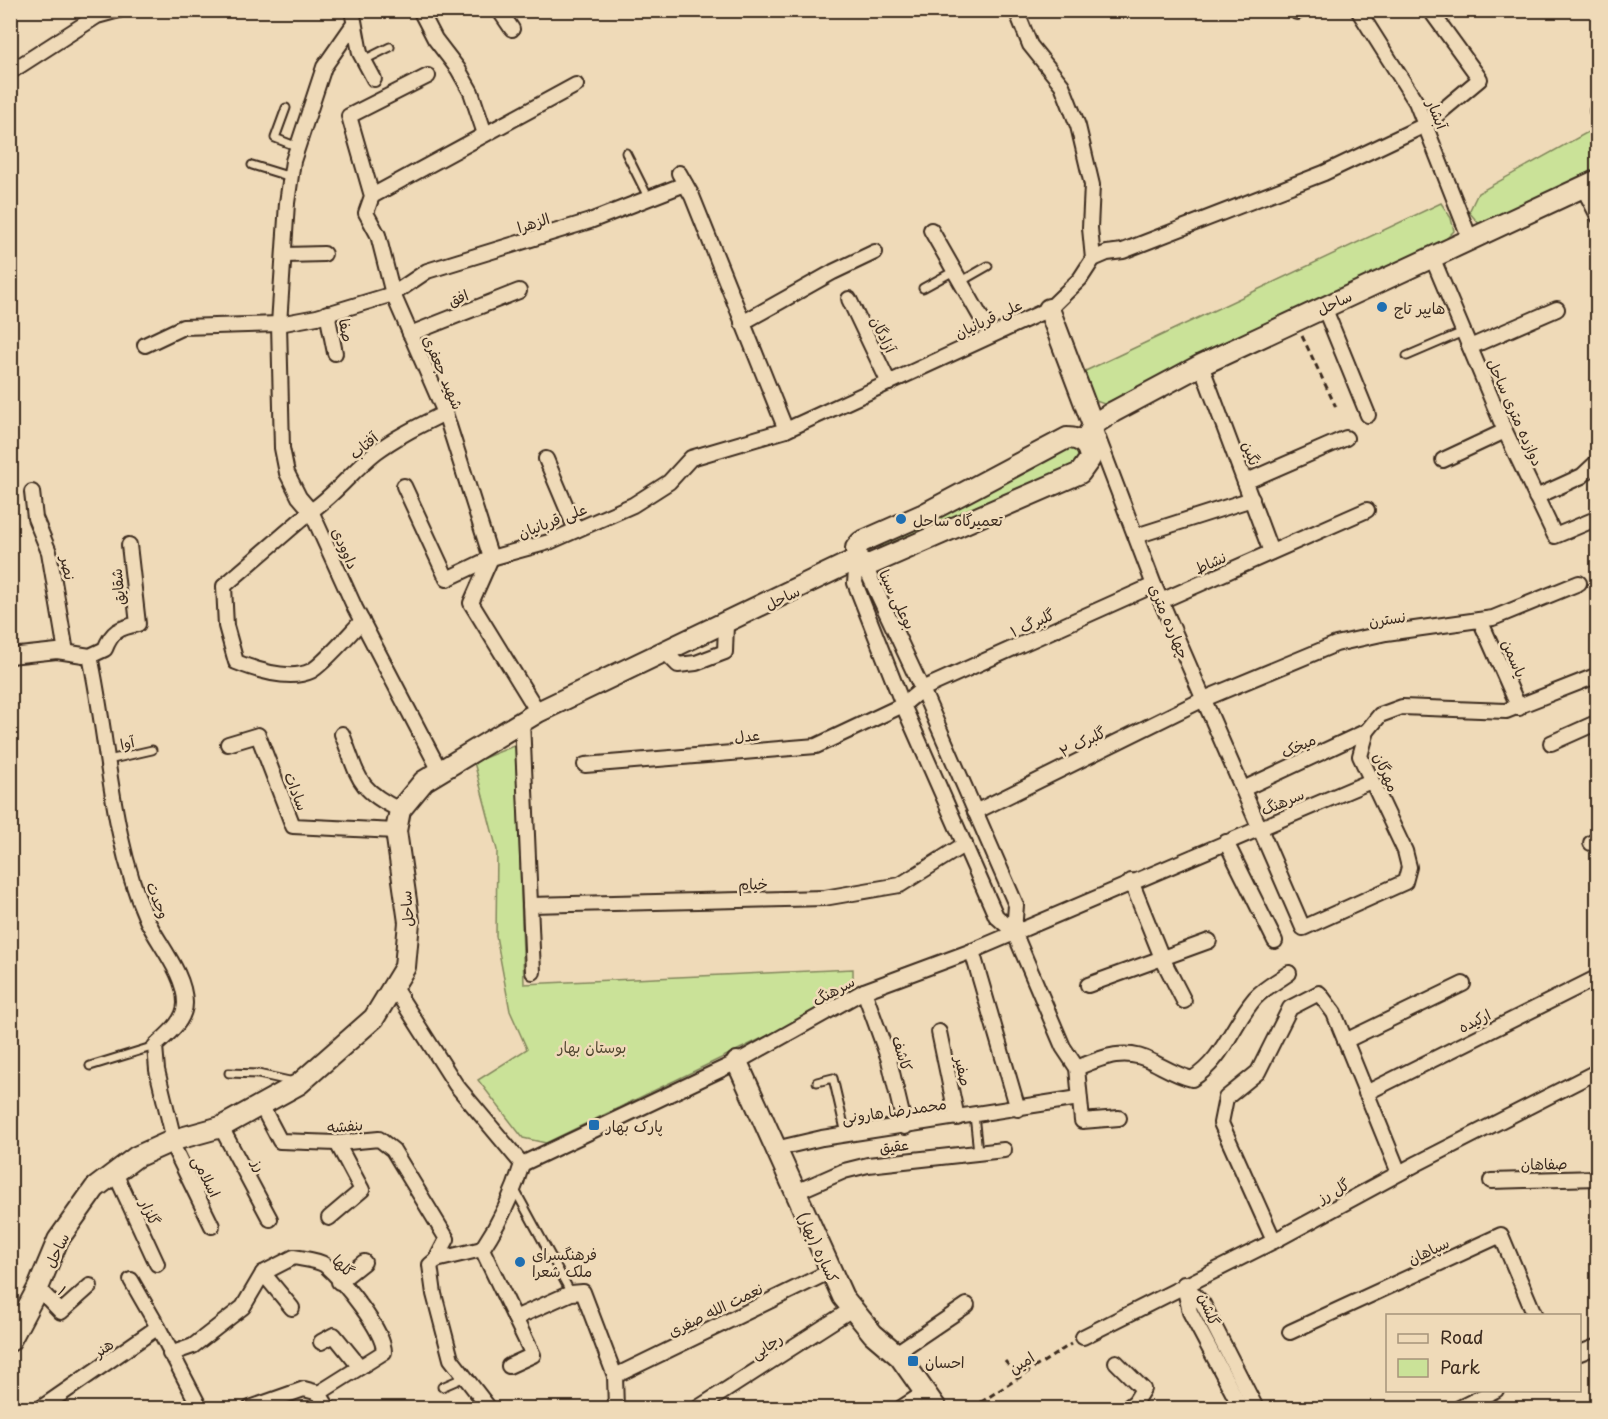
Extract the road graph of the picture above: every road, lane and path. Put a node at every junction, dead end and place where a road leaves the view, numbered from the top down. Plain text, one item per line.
1 (119, 10) edge
2 (420, 10) edge
3 (499, 10) edge
4 (1016, 10) edge
5 (1358, 10) edge
6 (1436, 13) edge
7 (353, 17) edge
8 (512, 29) dead end
9 (390, 46) dead end
10 (364, 60) junction
11 (10, 72) edge
12 (428, 76) dead end
13 (374, 79) dead end
14 (576, 85) dead end
15 (286, 108) dead end
16 (1425, 125) junction
17 (485, 134) junction
18 (298, 147) junction
19 (626, 153) dead end
20 (252, 165) dead end
21 (291, 177) junction
22 (1590, 183) edge
23 (372, 196) junction
24 (648, 197) junction
25 (1598, 216) edge
26 (931, 230) dead end
27 (1470, 239) junction
28 (875, 252) dead end
29 (324, 254) dead end
30 (285, 255) junction
31 (1432, 257) junction
32 (1093, 259) junction
33 (988, 266) dead end
34 (957, 276) junction
35 (923, 288) dead end
36 (519, 291) dead end
37 (393, 294) junction
38 (849, 300) dead end
39 (1324, 307) junction
40 (1048, 309) junction
41 (1557, 309) dead end
42 (327, 313) junction
43 (1295, 321) junction
44 (742, 323) junction
45 (279, 324) junction
46 (1463, 332) junction
47 (410, 334) junction
48 (991, 335) junction
49 (145, 345) dead end
50 (1470, 347) junction
51 (335, 353) dead end
52 (1407, 356) dead end
53 (1202, 365) junction
54 (889, 383) junction
55 (1336, 407) dead end
56 (445, 413) junction
57 (1368, 415) dead end
58 (786, 430) junction
59 (1505, 431) junction
60 (1088, 434) junction
61 (1346, 438) dead end
62 (546, 459) dead end
63 (1443, 460) dead end
64 (1598, 461) edge
65 (1245, 482) junction
66 (404, 486) dead end
67 (32, 492) dead end
68 (1536, 497) junction
69 (1251, 499) junction
70 (1367, 510) dead end
71 (311, 511) junction
72 (1598, 518) edge
73 (576, 530) junction
74 (1136, 536) junction
75 (129, 545) dead end
76 (1271, 552) junction
77 (491, 558) junction
78 (857, 560) junction
79 (1579, 583) dead end
80 (1154, 585) junction
81 (1161, 601) junction
82 (1480, 620) junction
83 (362, 621) junction
84 (66, 652) junction
85 (10, 656) edge
86 (90, 656) junction
87 (1598, 675) edge
88 (922, 689) junction
89 (1204, 699) junction
90 (903, 705) junction
91 (1518, 708) junction
92 (530, 717) junction
93 (1598, 722) edge
94 (1367, 731) junction
95 (342, 734) dead end
96 (1551, 743) dead end
97 (228, 744) dead end
98 (152, 750) dead end
99 (108, 760) junction
100 (585, 765) dead end
101 (440, 771) junction
102 (1371, 781) junction
103 (1243, 789) junction
104 (400, 810) junction
105 (975, 812) junction
106 (1260, 828) junction
107 (396, 831) junction
108 (1226, 842) junction
109 (965, 844) junction
110 (1131, 881) junction
111 (530, 905) junction
112 (1303, 928) joint
113 (1014, 932) junction
114 (1209, 941) dead end
115 (1275, 941) dead end
116 (972, 951) junction
117 (1162, 958) junction
118 (533, 972) dead end
119 (1289, 973) dead end
120 (1598, 978) edge
121 (1463, 984) dead end
122 (1088, 985) dead end
123 (393, 986) junction
124 (864, 992) junction
125 (1184, 1001) dead end
126 (939, 1032) dead end
127 (1345, 1041) junction
128 (155, 1046) junction
129 (737, 1062) junction
130 (90, 1066) dead end
131 (1077, 1068) junction
132 (1598, 1071) edge
133 (229, 1073) dead end
134 (817, 1082) dead end
135 (299, 1084) junction
136 (1366, 1093) junction
137 (1079, 1098) junction
138 (261, 1105) junction
139 (1018, 1109) junction
140 (974, 1115) junction
141 (957, 1118) junction
142 (1119, 1118) dead end
143 (221, 1127) junction
144 (905, 1127) junction
145 (846, 1134) junction
146 (173, 1141) junction
147 (337, 1143) junction
148 (775, 1149) junction
149 (1004, 1150) dead end
150 (978, 1152) junction
151 (522, 1164) junction
152 (115, 1173) junction
153 (1399, 1173) junction
154 (1598, 1178) edge
155 (1491, 1181) dead end
156 (514, 1190) junction
157 (794, 1193) junction
158 (329, 1218) dead end
159 (270, 1219) dead end
160 (212, 1226) dead end
161 (1274, 1241) junction
162 (482, 1249) junction
163 (436, 1260) junction
164 (364, 1262) dead end
165 (157, 1264) dead end
166 (829, 1272) junction
167 (263, 1273) junction
168 (131, 1280) dead end
169 (339, 1282) junction
170 (1184, 1284) junction
171 (90, 1286) dead end
172 (38, 1288) junction
173 (571, 1293) junction
174 (967, 1305) dead end
175 (292, 1308) dead end
176 (852, 1309) junction
177 (1535, 1314) edge
178 (514, 1318) junction
179 (158, 1327) junction
180 (1290, 1332) dead end
181 (1083, 1337) joint
182 (10, 1341) edge
183 (321, 1342) dead end
184 (1598, 1346) edge
185 (896, 1353) junction
186 (1581, 1353) edge
187 (170, 1354) junction
188 (1005, 1361) dead end
189 (1116, 1362) dead end
190 (509, 1366) dead end
191 (360, 1367) junction
192 (615, 1376) junction
193 (465, 1377) junction
194 (1019, 1378) junction
195 (441, 1387) dead end
196 (1492, 1392) edge
197 (319, 1393) junction
198 (931, 1400) edge
199 (41, 1408) edge
200 (200, 1408) edge
201 (250, 1408) edge
202 (328, 1408) edge
203 (489, 1408) edge
204 (613, 1408) edge
205 (698, 1408) edge
206 (901, 1408) edge
207 (972, 1408) edge
208 (1127, 1408) edge
209 (1241, 1408) edge
210 (1256, 1408) edge
211 (1459, 1408) edge

1 - 11 street
2 - 17 street
3 - 8 street
4 - 32 street
5 - 16 street, آبشار
6 - 16 street
7 - 10 street
7 - 18 street, داوودی
9 - 10 lane
10 - 13 street
12 - 23 street, شهید جعفری
14 - 17 street
15 - 18 lane
16 - 27 street, آبشار
16 - 32 street
17 - 23 street
18 - 21 street, داوودی
19 - 24 lane
20 - 21 lane
21 - 30 street, داوودی
22 - 25 street
22 - 27 street, ساحل
23 - 37 street, شهید جعفری
24 - 37 street, الزهرا
24 - 44 street, الزهرا
26 - 34 street
27 - 31 street, ساحل
28 - 44 street
29 - 30 street
30 - 45 street, داوودی
31 - 39 street, ساحل
31 - 46 street, دوازده متری ساحل
32 - 40 street, علی قربانیان
33 - 34 lane
34 - 35 lane
34 - 48 street
36 - 47 street, افق
37 - 42 street
37 - 47 street, شهید جعفری
38 - 54 street, آزادگان
39 - 43 street, ساحل
39 - 57 street
40 - 48 street, علی قربانیان
40 - 60 street, چهارده متری
41 - 50 street
42 - 45 street
42 - 51 street, صفا
43 - 53 street, ساحل
43 - 55 path
44 - 58 street, الزهرا
45 - 49 street
45 - 71 street, داوودی
46 - 50 street, دوازده متری ساحل
46 - 52 lane
47 - 56 street, شهید جعفری
48 - 54 street, علی قربانیان
50 - 59 street, دوازده متری ساحل
53 - 60 street, ساحل
53 - 65 street, نگین
54 - 58 street, علی قربانیان
56 - 71 street, آفتاب
56 - 77 street, شهید جعفری
58 - 73 street, علی قربانیان
59 - 63 street
59 - 68 street, دوازده متری ساحل
60 - 74 street, چهارده متری
60 - 78 street, ساحل
60 - 78 street, ساحل
61 - 65 street
62 - 73 street
64 - 68 street
65 - 69 street, نگین
66 - 77 street, علی قربانیان
67 - 84 street, نصر
68 - 72 street, دوازده متری ساحل
69 - 74 street
69 - 76 street, نگین
70 - 76 street, نشاط
71 - 83 street, داوودی
71 - 83 street, آفتاب
73 - 77 street, علی قربانیان
74 - 80 street, چهارده متری
75 - 86 street, شقایق
76 - 81 street, نشاط
77 - 92 street
78 - 88 street, بوعلی سینا
78 - 90 street, بوعلی سینا
78 - 92 street, ساحل
79 - 82 street, نسترن
80 - 81 street, چهارده متری
80 - 88 street, گلبرگ ۱
81 - 89 street, چهارده متری
82 - 89 street, نسترن
82 - 91 street, یاسمن
83 - 101 street, داوودی
84 - 85 street
84 - 86 street
86 - 99 street, وحدت
87 - 91 street
88 - 90 street, گلبرگ ۱
88 - 105 street, بوعلی سینا
89 - 103 street, چهارده متری
89 - 105 street, گلبرک ۲
90 - 100 street, عدل
90 - 109 street, بوعلی سینا
91 - 94 street
92 - 101 street, ساحل
92 - 111 street
93 - 96 street
94 - 102 street, مهرگان
94 - 103 street, میخک
95 - 104 street
97 - 107 street, سادات
98 - 99 lane, آوا
99 - 128 street, وحدت
101 - 104 street, ساحل
102 - 106 street, سرهنگ
102 - 112 street, مهرگان
103 - 106 street, چهارده متری
104 - 107 street, ساحل
105 - 113 street, بوعلی سینا
106 - 108 street, سرهنگ
106 - 112 street, چهارده متری
107 - 123 street, ساحل
108 - 110 street, سرهنگ
108 - 115 street
109 - 111 street, خیام
109 - 113 street, بوعلی سینا
110 - 113 street, سرهنگ
110 - 117 street
111 - 118 street
113 - 116 street, سرهنگ
113 - 131 street, بوعلی سینا
114 - 117 street
116 - 124 street, سرهنگ
116 - 139 street
117 - 122 street
117 - 125 street
119 - 131 street
120 - 136 street, ارکیده
121 - 127 street
123 - 135 street, ساحل
123 - 151 street
124 - 129 street, سرهنگ
124 - 144 street, کاشف
126 - 141 street, صفیر
127 - 136 street
127 - 161 street
128 - 130 lane
128 - 146 street
129 - 148 street, کساره (بهار)
129 - 151 street, سرهنگ
131 - 137 street, بوعلی سینا
132 - 153 street, گل رز
133 - 135 lane
134 - 145 lane
135 - 138 street, ساحل
136 - 153 street
137 - 139 street, محمدرضا هارونی
137 - 142 street, بوعلی سینا
138 - 143 street, ساحل
138 - 147 street, بنفشه
139 - 140 street, محمدرضا هارونی
140 - 141 street, محمدرضا هارونی
140 - 150 lane
141 - 144 street, محمدرضا هارونی
143 - 146 street, ساحل
143 - 159 street, رز
144 - 145 street, محمدرضا هارونی
145 - 148 street, محمدرضا هارونی
146 - 152 street, ساحل
146 - 160 street, اسلامی
147 - 158 street
147 - 163 street, بنفشه
148 - 157 street, کساره (بهار)
149 - 150 street, عقیق
150 - 157 street, عقیق
151 - 156 street
152 - 165 street, گلزار
152 - 172 street, ساحل
153 - 161 street, گل رز
154 - 155 street, صفاهان
156 - 162 street
156 - 173 lane
157 - 166 street, کساره (بهار)
161 - 170 street, گل رز
162 - 163 street
162 - 178 street
163 - 193 street, بنفشه
164 - 169 street
166 - 176 street, کساره (بهار)
166 - 192 street, نعمت الله صفری
167 - 169 street, گلها
167 - 175 street
167 - 187 street
168 - 179 street
169 - 191 street, گلها
170 - 181 street, گل رز
170 - 209 street, گلشن
170 - 210 street, گلشن
171 - 172 street, ۱
172 - 182 street, ساحل
173 - 178 street
173 - 192 street
174 - 185 street
176 - 185 street, کساره (بهار)
176 - 205 street, رجایی
177 - 180 street, سپاهان
178 - 190 street
179 - 187 street
179 - 199 street, هنر
181 - 194 path, امین
183 - 191 street
184 - 186 street
185 - 198 street, کساره (بهار)
187 - 200 street
188 - 194 path
189 - 208 street
191 - 197 street, گلها
192 - 204 street
193 - 195 lane
193 - 203 street, بنفشه
194 - 207 path, امین
196 - 211 street
197 - 201 street
197 - 202 street
198 - 206 street

